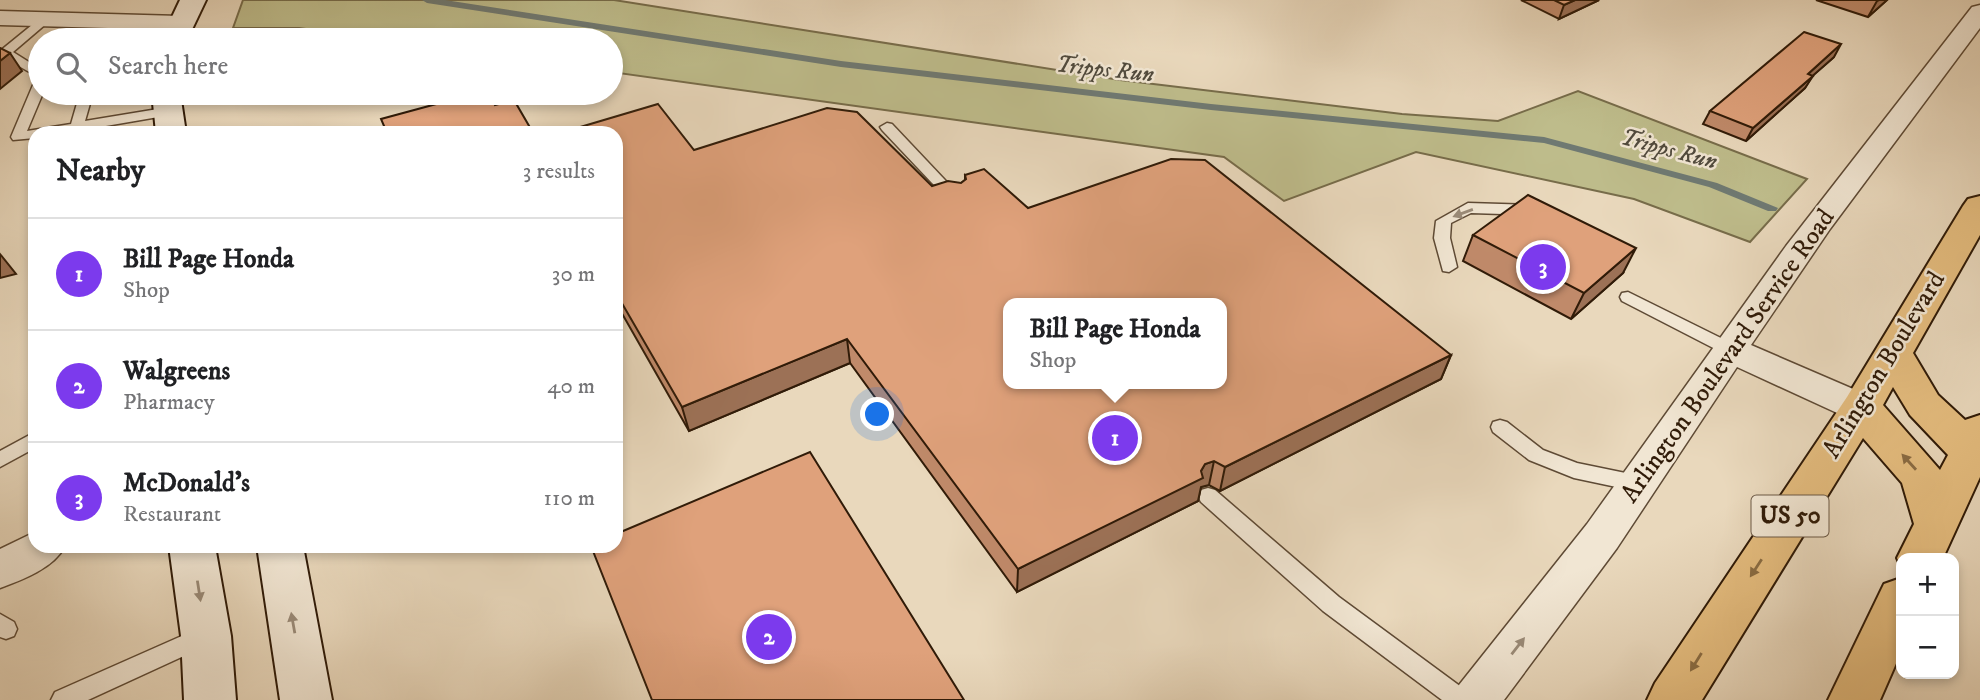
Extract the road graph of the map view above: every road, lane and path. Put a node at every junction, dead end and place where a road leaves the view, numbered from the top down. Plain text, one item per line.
1 (1980, 12) edge
2 (0, 18) edge
3 (43, 20) junction
4 (182, 21) edge
5 (34, 28) edge
6 (28, 33) edge
7 (28, 67) edge
8 (32, 105) edge
9 (83, 105) edge
10 (169, 112) edge
11 (77, 126) edge
12 (83, 126) edge
13 (887, 127) dead end
14 (28, 135) edge
15 (957, 201) edge
16 (1980, 206) edge
17 (1530, 210) edge
18 (1449, 267) dead end
19 (1628, 297) dead end
20 (1728, 349) junction
21 (1893, 353) junction
22 (1861, 408) junction
23 (1500, 427) dead end
24 (28, 443) edge
25 (1977, 446) edge
26 (0, 460) edge
27 (1640, 484) junction
28 (1208, 496) dead end
29 (1928, 541) edge
30 (31, 553) edge
31 (193, 553) edge
32 (281, 553) edge
33 (0, 570) edge
34 (1896, 609) edge
35 (206, 636) junction
36 (64, 700) edge
37 (210, 700) edge
38 (306, 700) edge
39 (1460, 700) edge
40 (1476, 700) edge
41 (1672, 700) edge
42 (1854, 700) edge

1 - 20 street, Arlington Boulevard Service Road
2 - 3 street
3 - 4 street
3 - 5 lane
6 - 7 lane
8 - 14 lane
9 - 11 lane
10 - 12 lane
13 - 15 lane
16 - 21 highway, Arlington Boulevard / US 50
17 -> 18 lane
19 - 20 lane
20 - 22 street
20 - 27 street, Arlington Boulevard Service Road
21 - 22 highway, Arlington Boulevard / US 50
21 - 25 highway
29 -> 22 highway
22 -> 41 highway, Arlington Boulevard / US 50
23 - 27 lane
24 - 26 lane
25 - 29 highway
40 -> 27 street, Arlington Boulevard Service Road
28 - 39 lane
30 - 33 street
31 -> 35 main road
38 -> 32 main road
34 - 42 highway
35 - 36 lane
35 - 37 main road

